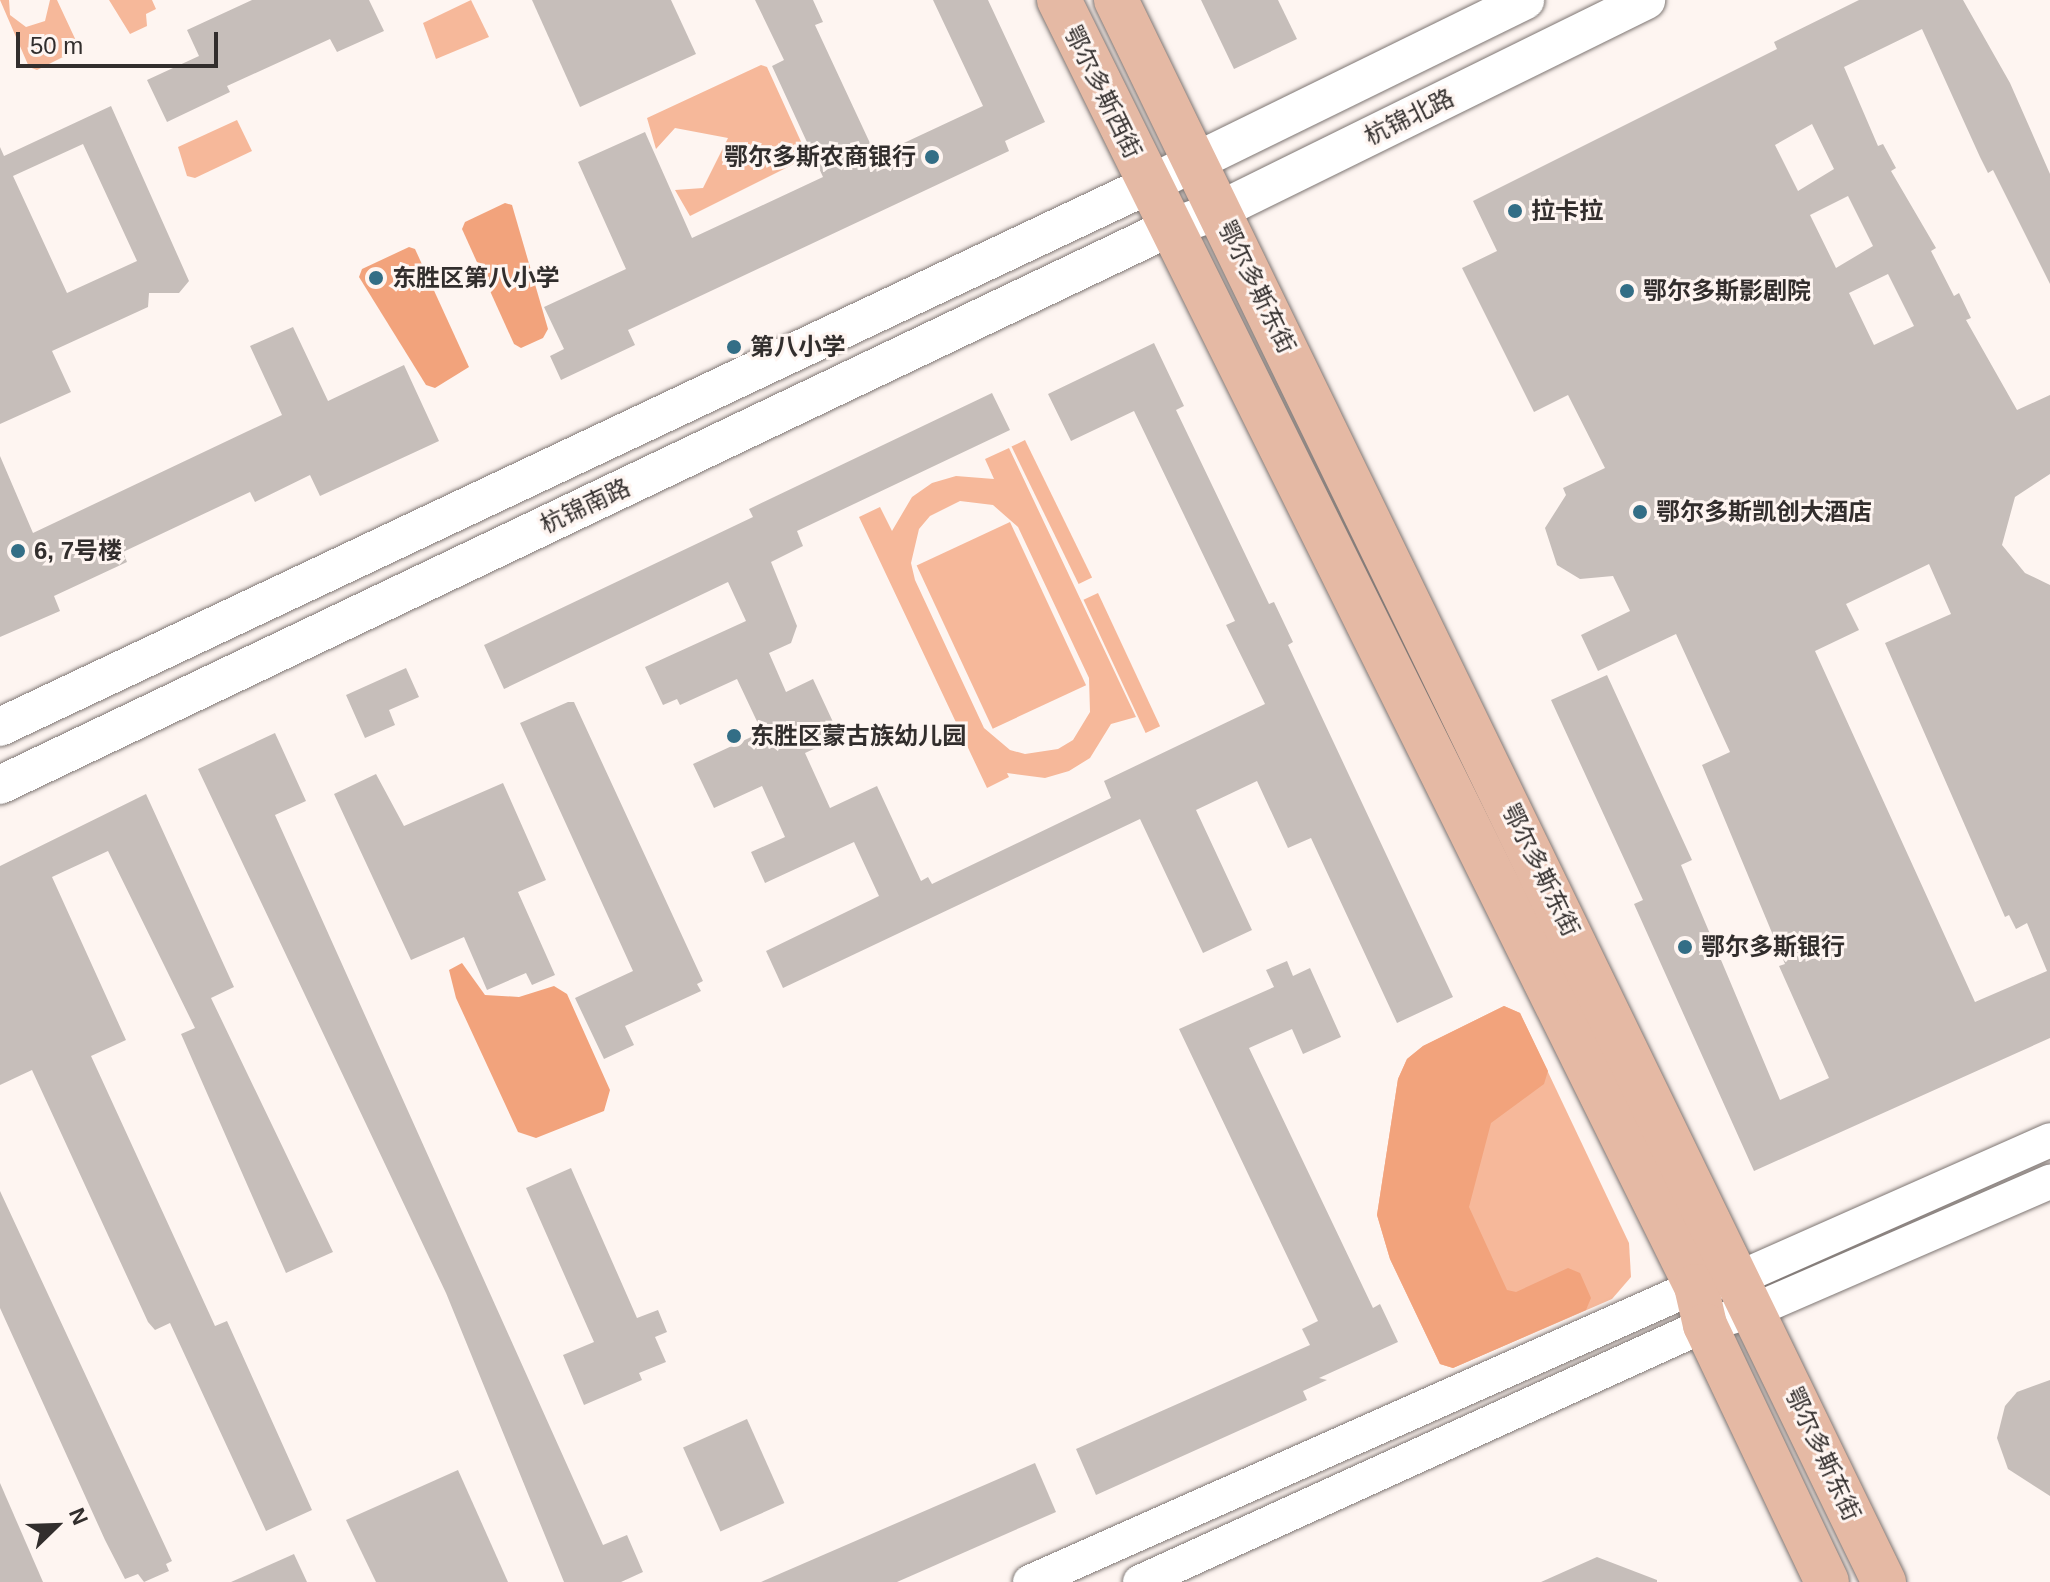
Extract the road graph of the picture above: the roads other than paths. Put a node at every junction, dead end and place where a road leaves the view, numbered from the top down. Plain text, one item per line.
1 (1059, 0) edge
2 (1116, 0) edge
3 (1525, 0) edge
4 (1646, 0) edge
5 (1193, 161) junction
6 (1148, 185) junction
7 (1220, 210) junction
8 (1169, 228) junction
9 (0, 727) edge
10 (0, 785) edge
11 (2050, 1140) edge
12 (2050, 1182) edge
13 (1747, 1294) junction
14 (1701, 1305) junction
15 (1030, 1582) edge
16 (1140, 1582) edge
17 (1827, 1582) edge
18 (1884, 1582) edge

1 - 6 main road, 鄂尔多斯西街
2 - 5 main road
3 - 5 main road
4 - 7 main road, 杭锦北路
5 - 6 main road
5 - 7 main road, 鄂尔多斯东街
6 - 8 main road, 鄂尔多斯东街
6 - 9 main road, 杭锦南路
7 - 8 main road, 杭锦北路
7 - 13 main road, 鄂尔多斯东街
8 - 10 main road, 杭锦南路
8 - 14 main road, 鄂尔多斯东街
11 - 13 street
12 - 13 street
13 - 14 street
13 - 18 main road, 鄂尔多斯东街
14 - 15 street
14 - 16 street
14 - 17 main road, 鄂尔多斯东街

